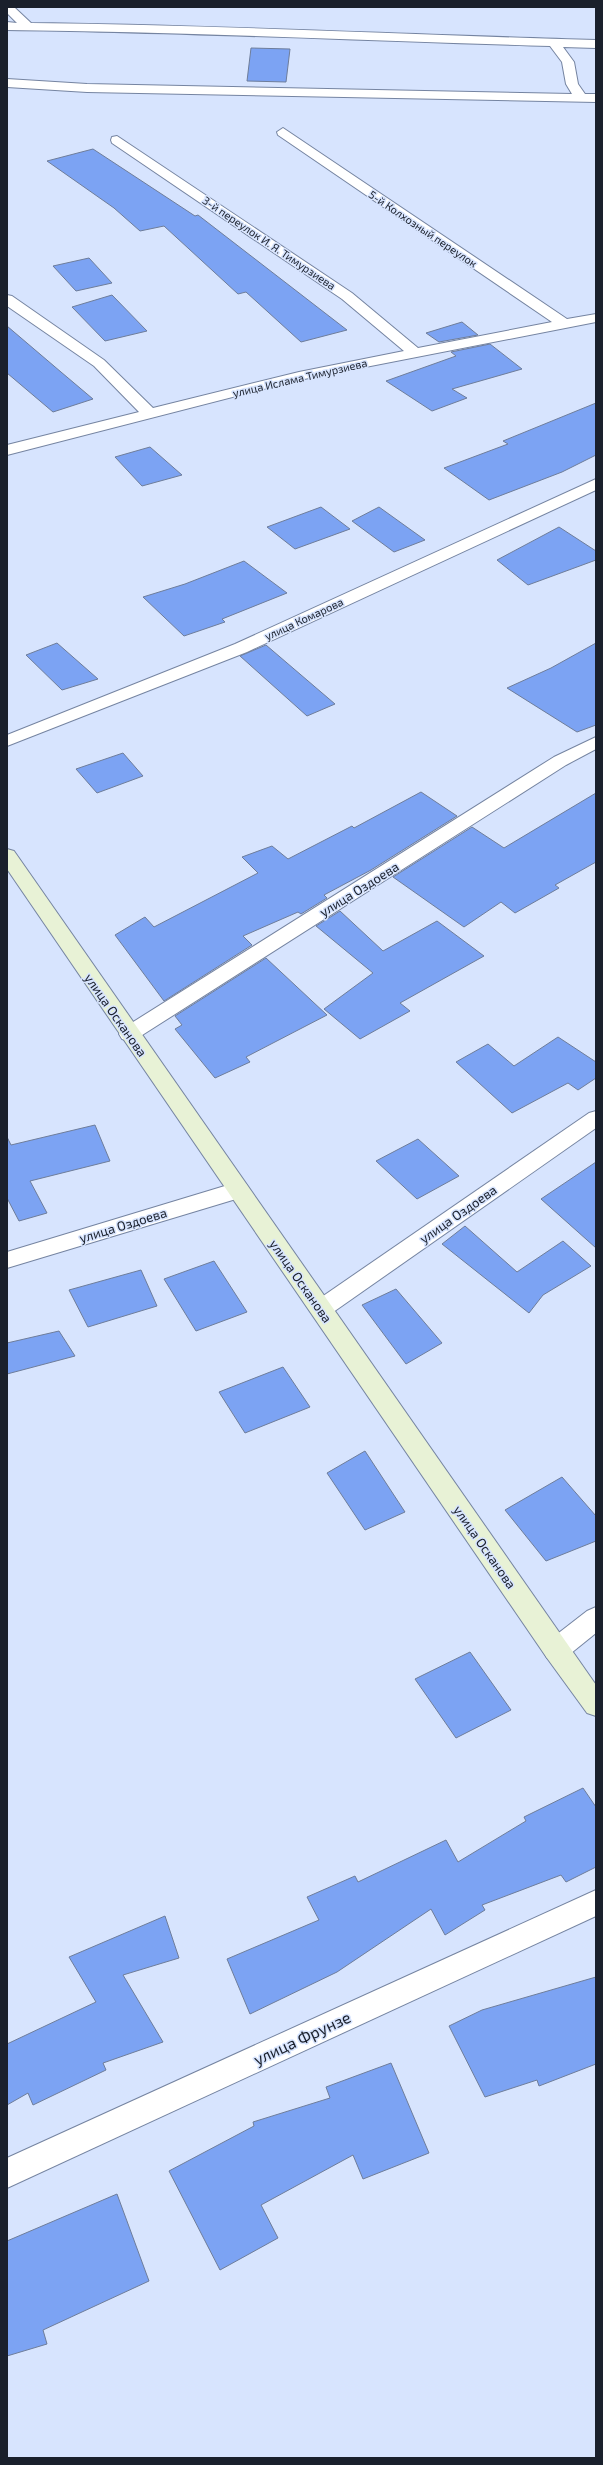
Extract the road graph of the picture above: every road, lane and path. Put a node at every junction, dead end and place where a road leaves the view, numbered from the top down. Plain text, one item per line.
1 (7, 7) edge
2 (7, 26) edge
3 (28, 26) junction
4 (552, 42) junction
5 (596, 44) edge
6 (7, 83) edge
7 (581, 98) junction
8 (596, 98) edge
9 (283, 132) dead end
10 (117, 140) dead end
11 (7, 298) edge
12 (596, 318) edge
13 (564, 324) junction
14 (415, 353) junction
15 (150, 414) junction
16 (7, 450) edge
17 (596, 484) edge
18 (7, 741) edge
19 (594, 746) edge
20 (7, 855) edge
21 (129, 1034) junction
22 (596, 1118) edge
23 (238, 1190) junction
24 (7, 1260) edge
25 (321, 1309) junction
26 (596, 1618) edge
27 (556, 1650) junction
28 (596, 1705) edge
29 (596, 1903) edge
30 (7, 2173) edge

1 - 3 street
2 - 3 street
3 - 4 street
4 - 5 street
4 - 7 street
6 - 7 street
7 - 8 street
9 - 13 street, 5-й Колхозный переулок
10 - 14 street, 3-й переулок И. Я. Тимурзиева
11 - 15 street
12 - 13 street, улица Ислама Тимурзиева
13 - 14 street, улица Ислама Тимурзиева
14 - 15 street, улица Ислама Тимурзиева
15 - 16 street, улица Ислама Тимурзиева
17 - 18 street, улица Комарова
19 - 21 street, улица Оздоева
20 - 21 main road, улица Осканова
21 - 23 main road, улица Осканова
22 - 25 street, улица Оздоева
23 - 24 street, улица Оздоева
23 - 25 main road, улица Осканова
25 - 27 main road, улица Осканова
26 - 27 street
27 - 28 main road, улица Осканова
29 - 30 street, улица Фрунзе

